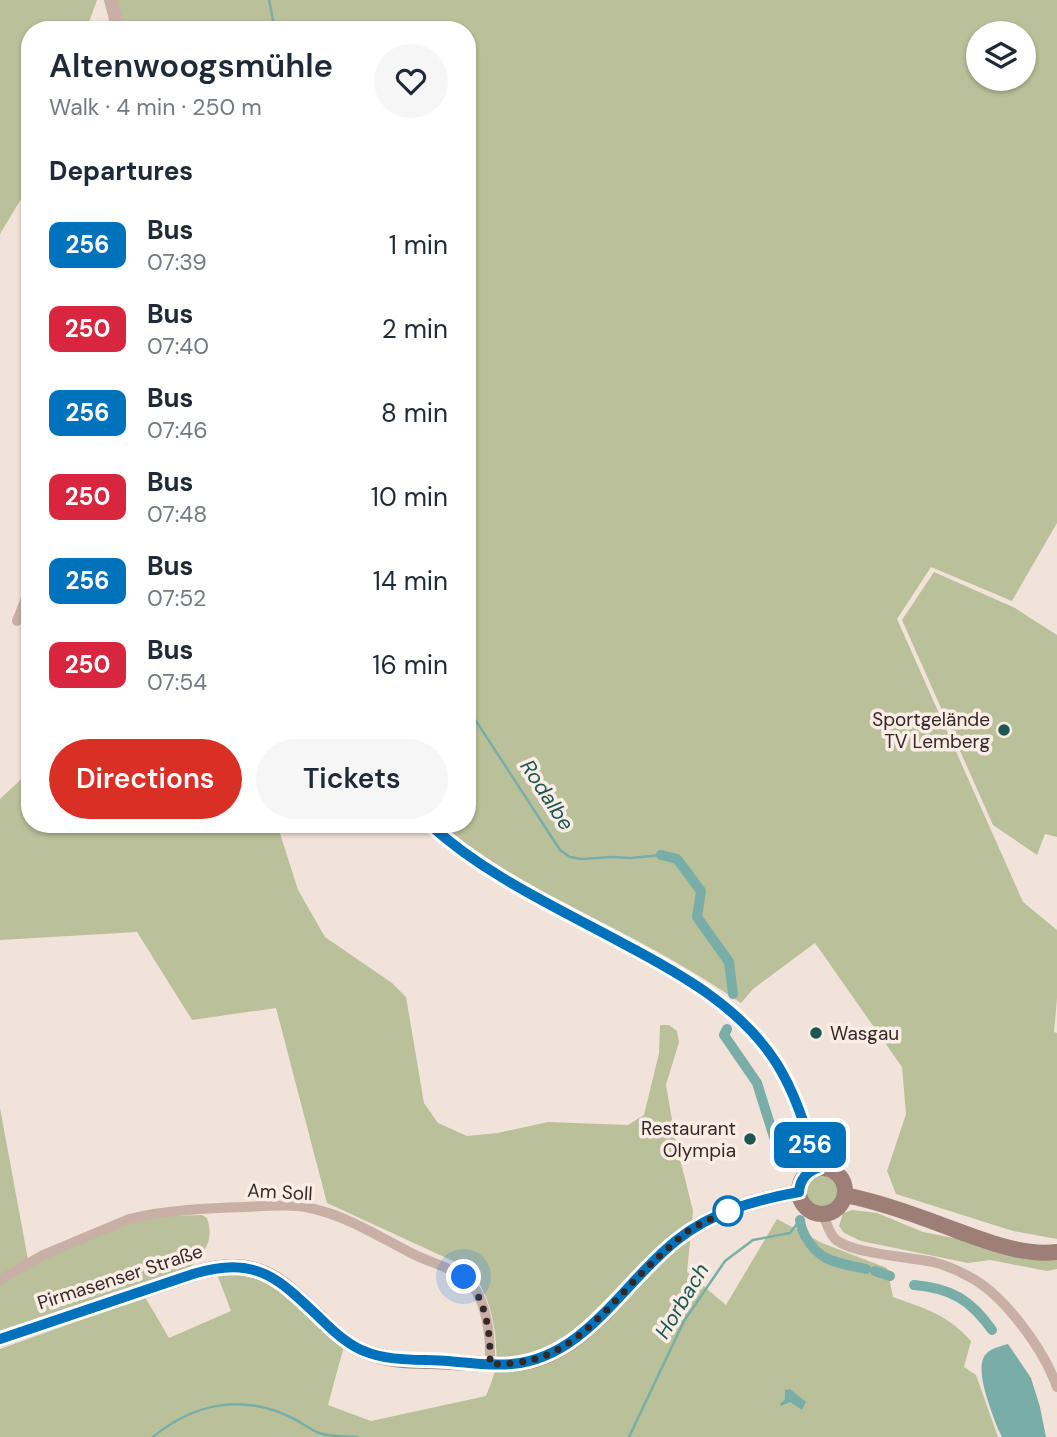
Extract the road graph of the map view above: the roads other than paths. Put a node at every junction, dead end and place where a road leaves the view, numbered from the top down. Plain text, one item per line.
1 (111, 0) edge
2 (117, 21) edge
3 (21, 611) edge
4 (17, 621) dead end
5 (441, 833) edge
6 (818, 1168) junction
7 (799, 1192) junction
8 (845, 1195) junction
9 (824, 1215) junction
10 (1057, 1252) edge
11 (0, 1280) edge
12 (0, 1339) edge
13 (490, 1364) junction
14 (1057, 1387) edge

1 - 2 street
3 - 4 street
5 - 6 street
6 - 7 main road
6 - 8 main road
7 - 9 main road
7 - 13 main road, Pirmasenser Straße
8 - 9 main road
8 - 10 main road
9 - 14 street
11 - 13 street, Am Soll
12 - 13 main road, Pirmasenser Straße

